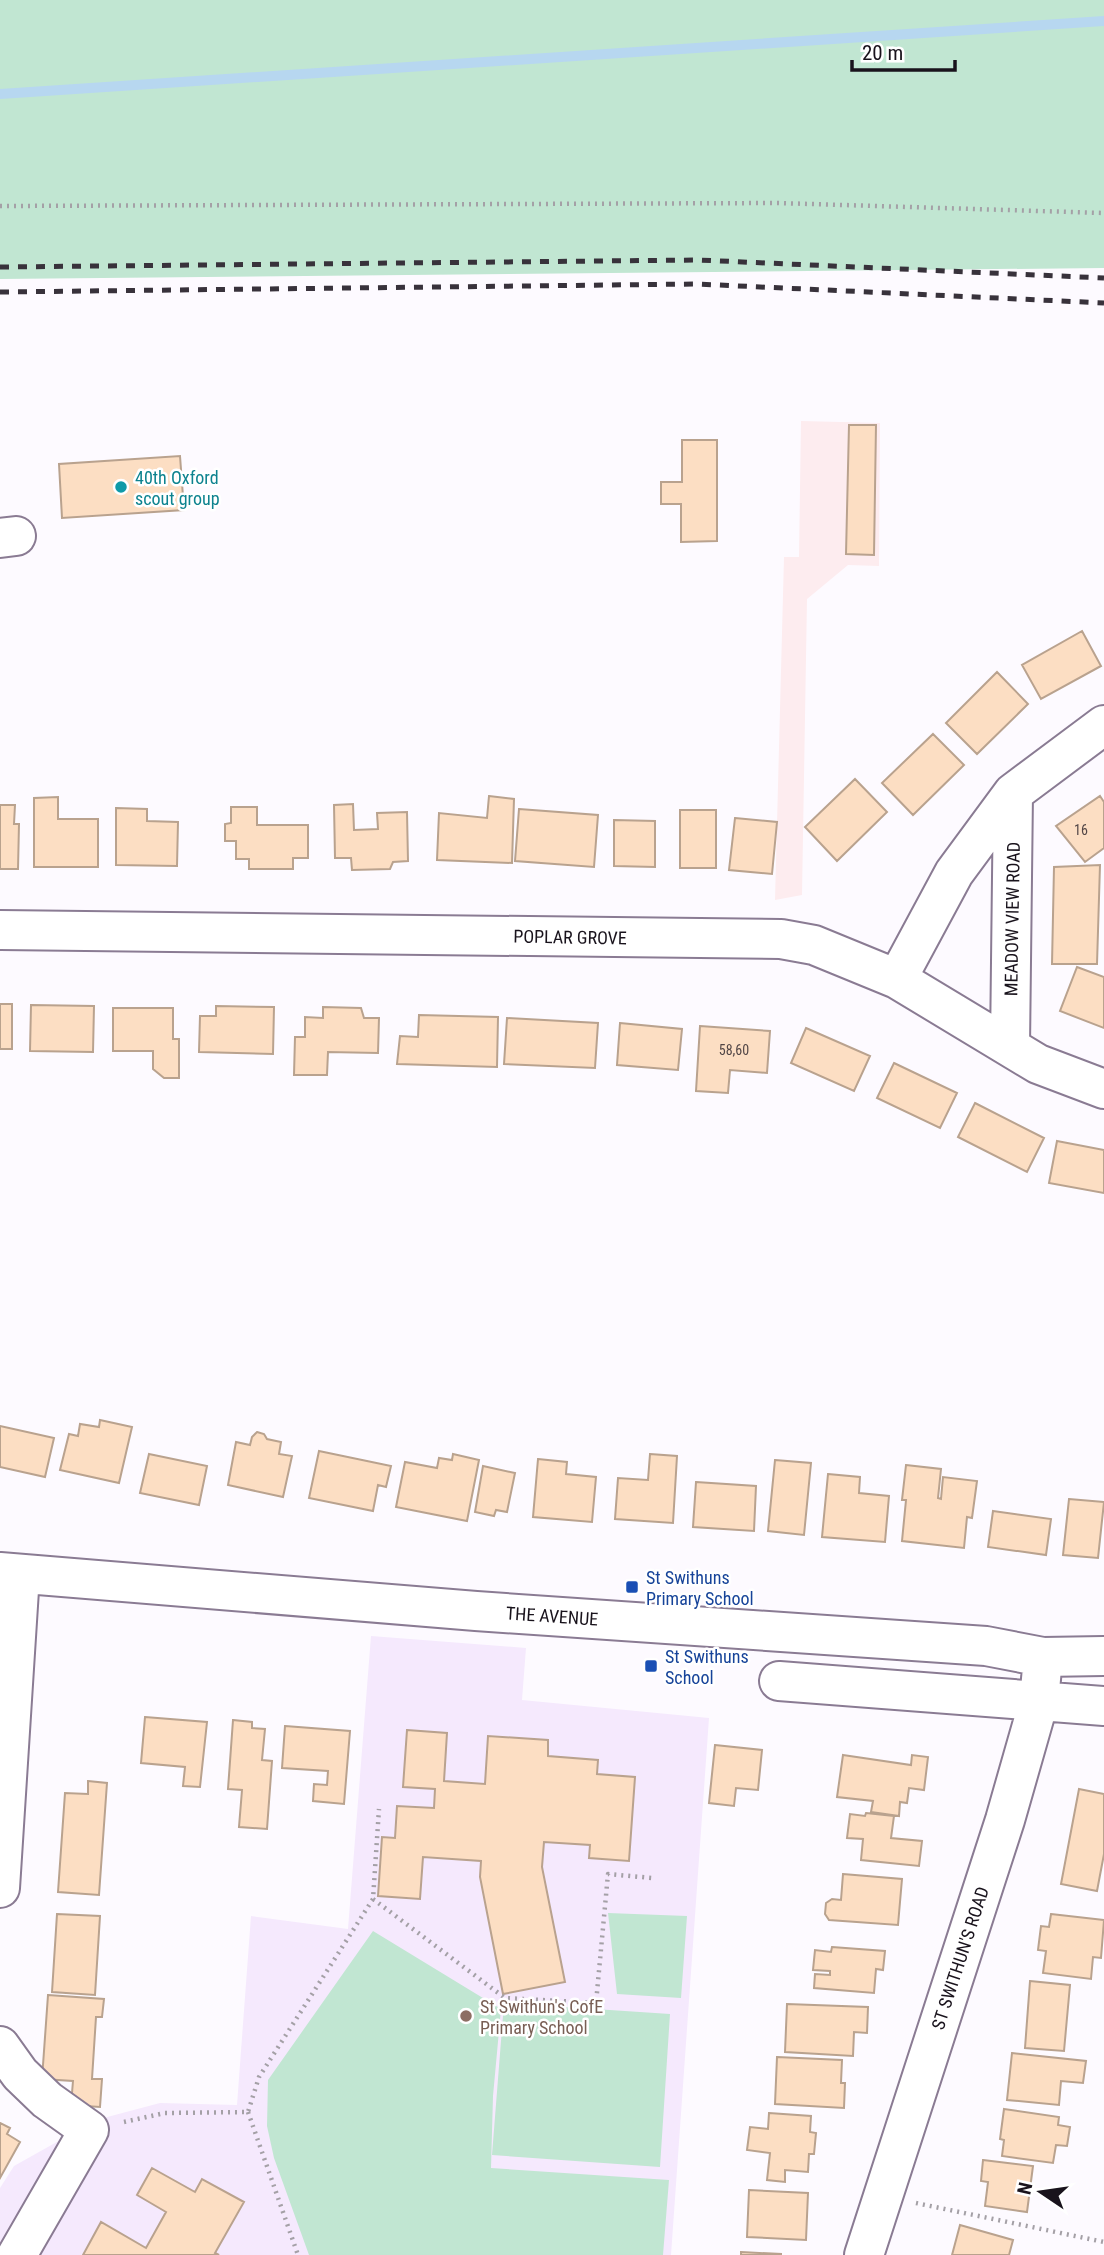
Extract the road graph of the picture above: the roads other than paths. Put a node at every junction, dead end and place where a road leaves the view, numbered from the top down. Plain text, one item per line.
1 (1104, 725) edge
2 (1013, 793) junction
3 (0, 930) edge
4 (897, 979) junction
5 (1010, 1046) junction
6 (1104, 1089) edge
7 (10, 1573) edge
8 (1104, 1656) edge
9 (1043, 1657) junction
10 (779, 1681) dead end
11 (1039, 1700) junction
12 (1104, 1706) edge
13 (0, 1888) edge
14 (0, 2046) edge
15 (17, 2255) edge
16 (864, 2255) edge

1 - 2 street, MEADOW VIEW ROAD
2 - 4 street, MEADOW VIEW ROAD
2 - 5 street, MEADOW VIEW ROAD
3 - 4 street, POPLAR GROVE
4 - 5 street, POPLAR GROVE
5 - 6 street, POPLAR GROVE
7 - 9 street, THE AVENUE
7 - 13 street
8 - 9 street, THE AVENUE
9 - 11 street, ST SWITHUN'S ROAD
10 - 11 street
11 - 12 street
11 - 16 street, ST SWITHUN'S ROAD
14 - 15 street

